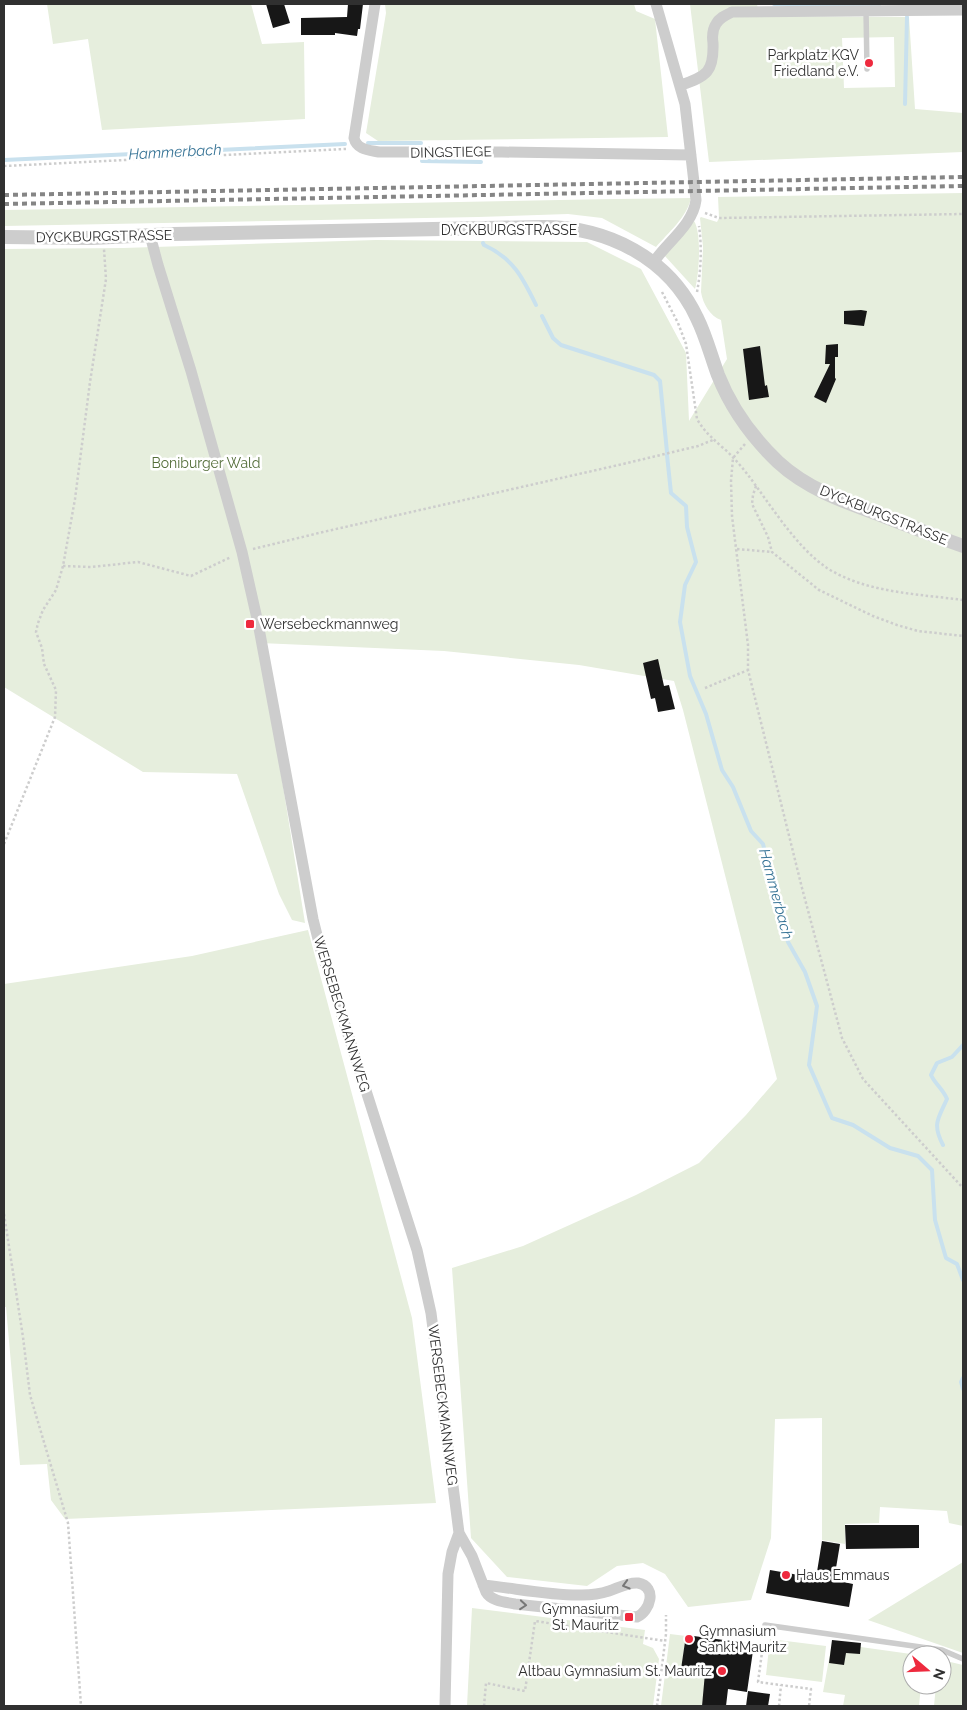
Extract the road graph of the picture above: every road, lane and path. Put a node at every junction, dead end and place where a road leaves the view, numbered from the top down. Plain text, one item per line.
1 (374, 4) edge
2 (656, 4) edge
3 (866, 10) junction
4 (963, 10) edge
5 (868, 69) dead end
6 (680, 85) junction
7 (360, 148) junction
8 (691, 155) junction
9 (4, 166) edge
10 (694, 211) junction
11 (963, 214) edge
12 (150, 235) junction
13 (4, 237) edge
14 (104, 249) dead end
15 (653, 262) junction
16 (661, 290) dead end
17 (696, 296) dead end
18 (713, 440) junction
19 (733, 458) junction
20 (756, 486) junction
21 (963, 546) edge
22 (736, 549) junction
23 (242, 552) junction
24 (772, 552) junction
25 (63, 566) junction
26 (963, 600) edge
27 (963, 636) edge
28 (748, 670) junction
29 (705, 688) dead end
30 (4, 844) edge
31 (963, 1188) edge
32 (4, 1214) edge
33 (459, 1533) junction
34 (483, 1585) junction
35 (666, 1615) dead end
36 (765, 1625) dead end
37 (665, 1641) junction
38 (763, 1645) dead end
39 (963, 1659) edge
40 (781, 1685) junction
41 (81, 1706) edge
42 (445, 1706) edge
43 (484, 1706) edge
44 (657, 1706) edge
45 (779, 1706) edge
46 (809, 1706) edge

1 - 7 street
2 - 6 street
3 - 4 street
3 - 5 lane
3 - 6 street
6 - 8 street
7 - 8 street, DINGSTIEGE
7 - 9 path
8 - 10 street
10 - 11 path
10 - 15 street
10 - 17 path
12 - 13 street, DYCKBURGSTRASSE
12 - 15 street, DYCKBURGSTRASSE
12 - 23 street, WERSEBECKMANNWEG
14 - 25 path
15 - 21 street, DYCKBURGSTRASSE
16 - 18 path
18 - 19 path
18 - 23 path
19 - 20 path
19 - 22 path
20 - 24 path
20 - 26 path
22 - 24 path
22 - 28 path
23 - 25 path
23 - 33 street, WERSEBECKMANNWEG
24 - 27 path
25 - 30 path
28 - 29 path
28 - 31 path
32 - 41 path
33 - 34 street, WERSEBECKMANNWEG
33 - 42 street, WERSEBECKMANNWEG
34 -> 34 street, WERSEBECKMANNWEG
35 - 37 path
36 - 39 lane
37 - 43 path
37 - 44 path
38 - 40 path
40 - 45 path
40 - 46 path

